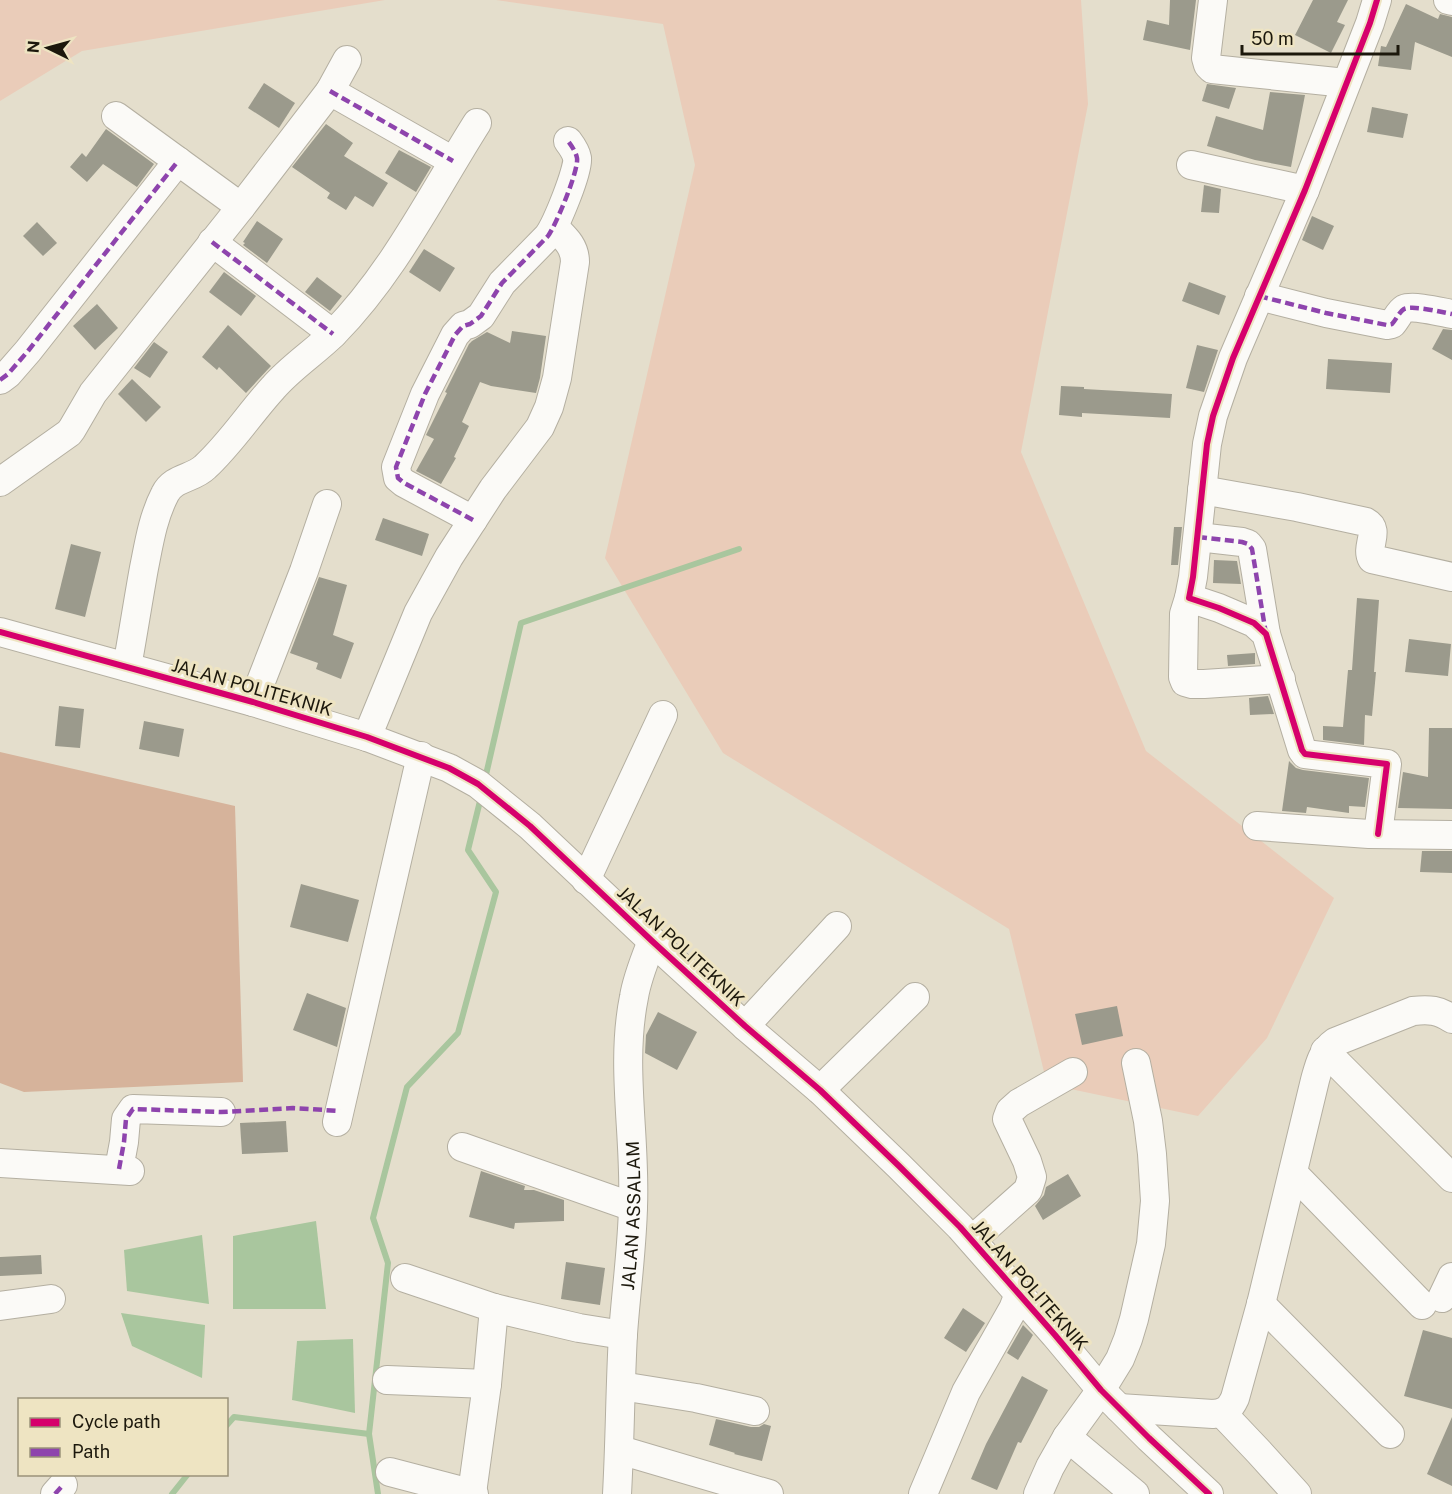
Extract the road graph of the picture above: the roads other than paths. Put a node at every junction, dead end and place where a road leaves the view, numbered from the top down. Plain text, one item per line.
1 (1213, 0) edge
2 (1377, 0) edge
3 (347, 60) dead end
4 (1346, 82) junction
5 (330, 91) junction
6 (116, 116) dead end
7 (477, 123) dead end
8 (568, 141) dead end
9 (178, 161) junction
10 (453, 161) junction
11 (1191, 165) dead end
12 (1305, 190) junction
13 (241, 207) junction
14 (554, 227) junction
15 (212, 242) junction
16 (1259, 296) junction
17 (1452, 314) edge
18 (333, 334) junction
19 (0, 380) edge
20 (0, 482) edge
21 (1202, 490) junction
22 (327, 504) dead end
23 (473, 520) junction
24 (1198, 537) junction
25 (1452, 577) edge
26 (1189, 598) junction
27 (0, 632) edge
28 (1266, 634) junction
29 (128, 667) junction
30 (1281, 679) junction
31 (254, 702) junction
32 (663, 715) dead end
33 (367, 737) junction
34 (421, 756) junction
35 (1257, 826) dead end
36 (1378, 834) junction
37 (1452, 835) edge
38 (586, 880) junction
39 (837, 926) dead end
40 (652, 941) junction
41 (915, 997) dead end
42 (1452, 1019) edge
43 (745, 1026) junction
44 (1325, 1051) junction
45 (1136, 1063) dead end
46 (1073, 1072) dead end
47 (820, 1090) junction
48 (221, 1112) dead end
49 (338, 1122) dead end
50 (462, 1147) dead end
51 (0, 1163) edge
52 (1293, 1173) junction
53 (1452, 1178) edge
54 (633, 1207) junction
55 (972, 1240) junction
56 (405, 1278) dead end
57 (1439, 1293) edge
58 (1019, 1294) junction
59 (51, 1299) dead end
60 (1261, 1304) junction
61 (0, 1306) edge
62 (494, 1308) junction
63 (623, 1335) junction
64 (387, 1380) dead end
65 (488, 1384) junction
66 (621, 1386) junction
67 (1110, 1399) junction
68 (755, 1412) dead end
69 (1222, 1413) junction
70 (1390, 1434) dead end
71 (1067, 1437) junction
72 (620, 1450) junction
73 (390, 1472) dead end
74 (473, 1494) edge
75 (617, 1494) edge
76 (769, 1494) edge
77 (923, 1494) edge
78 (1038, 1494) edge
79 (1135, 1494) edge
80 (1209, 1494) edge
81 (1297, 1494) edge

1 - 4 street
2 - 4 street
3 - 5 street
4 - 12 street
5 - 10 street
5 - 13 street
6 - 9 street
7 - 10 street
8 - 14 street
9 - 13 street
9 - 19 street
10 - 18 street
11 - 12 street
12 - 16 street
13 - 15 street
14 - 23 street
14 - 23 street
15 - 18 street
15 - 20 street
16 - 17 street
16 - 21 street
18 - 29 street
21 - 24 street
21 - 25 street
22 - 31 street
23 - 33 street
24 - 26 street
24 - 28 street
26 - 28 street
26 - 30 street
27 - 29 street, JALAN POLITEKNIK
28 - 30 street
29 - 31 street, JALAN POLITEKNIK
30 - 36 street
31 - 33 street, JALAN POLITEKNIK
32 - 38 street
33 - 34 street, JALAN POLITEKNIK
34 - 38 street, JALAN POLITEKNIK
34 - 49 street
35 - 36 street
36 - 37 street
38 - 40 street, JALAN POLITEKNIK
39 - 43 street
40 - 43 street, JALAN POLITEKNIK
40 - 54 street, JALAN ASSALAM
41 - 47 street
42 - 44 street
43 - 47 street, JALAN POLITEKNIK
44 - 52 street
44 - 53 street
45 - 67 street
46 - 55 street
47 - 55 street, JALAN POLITEKNIK
48 - 51 street
50 - 54 street
52 - 57 street
52 - 60 street
54 - 63 street, JALAN ASSALAM
55 - 58 street, JALAN POLITEKNIK
56 - 62 street
58 - 67 street, JALAN POLITEKNIK
58 - 77 street
59 - 61 street
60 - 69 street
60 - 70 street
62 - 63 street
62 - 65 street
63 - 66 street, JALAN ASSALAM
64 - 65 street
65 - 74 street
66 - 68 street
66 - 72 street, JALAN ASSALAM
67 - 69 street
67 - 71 street
67 - 80 street, JALAN POLITEKNIK
69 - 81 street
71 - 78 street
71 - 79 street
72 - 75 street, JALAN ASSALAM
72 - 76 street
73 - 74 street

